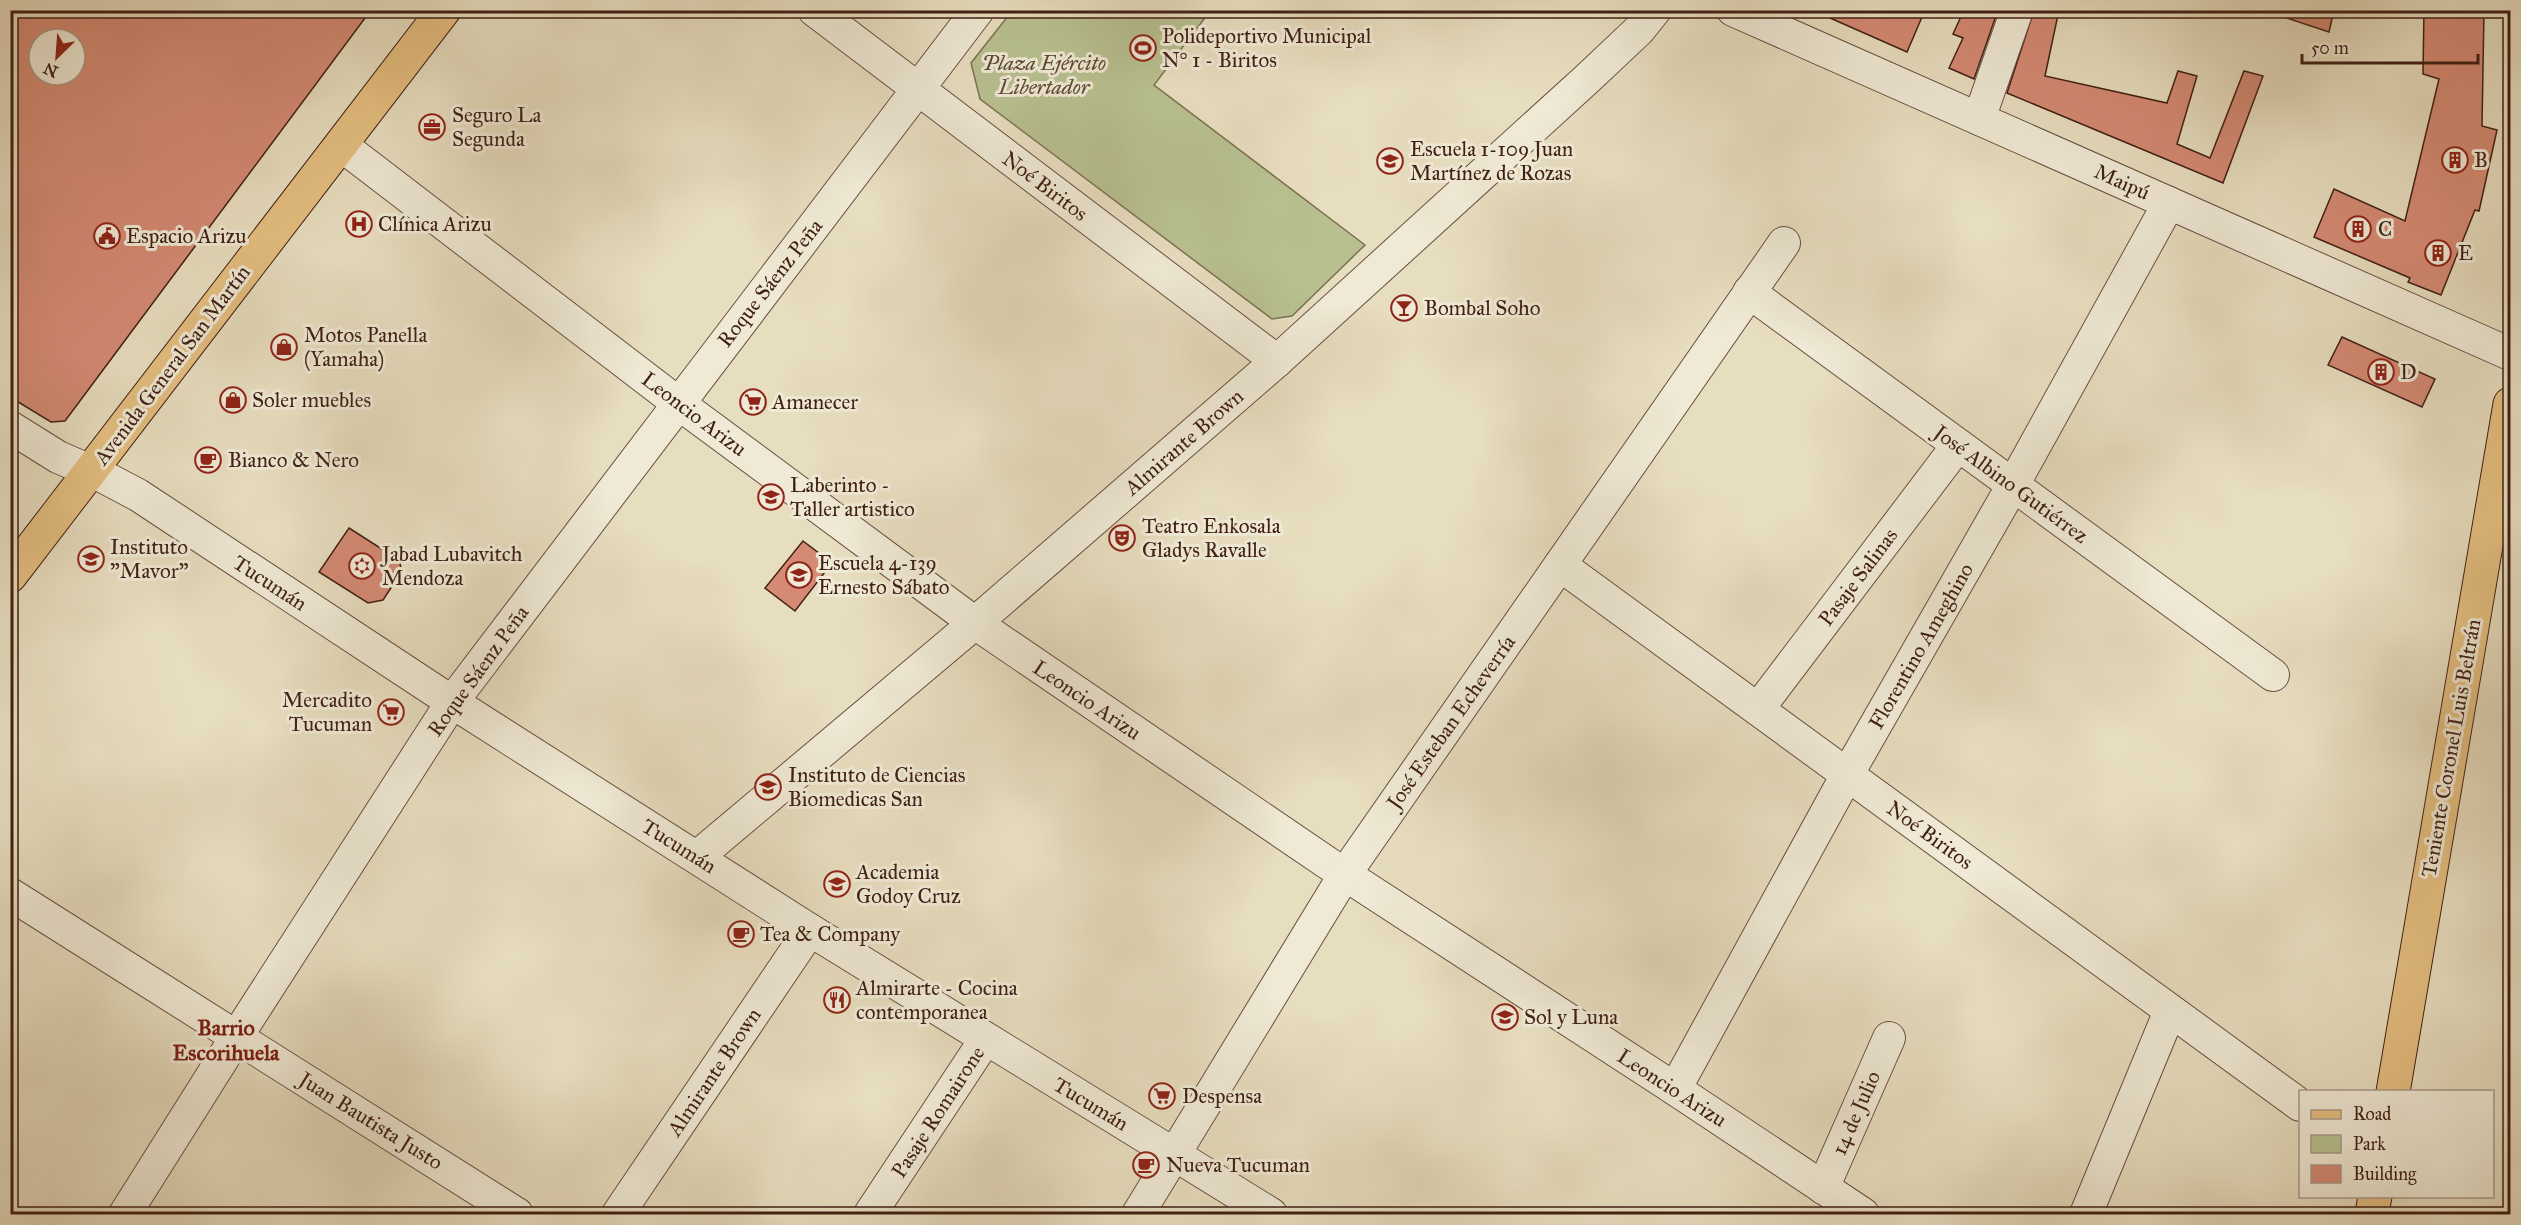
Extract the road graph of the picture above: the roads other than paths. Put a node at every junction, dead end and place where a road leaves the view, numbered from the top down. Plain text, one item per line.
1 (444, 10) edge
2 (814, 10) edge
3 (978, 10) edge
4 (1655, 10) edge
5 (1734, 10) edge
6 (2017, 10) edge
7 (917, 91) junction
8 (1980, 119) junction
9 (341, 145) junction
10 (2169, 203) junction
11 (1784, 243) dead end
12 (1749, 292) junction
13 (2511, 354) edge
14 (1277, 361) junction
15 (678, 403) junction
16 (2510, 414) edge
17 (10, 428) edge
18 (1958, 445) junction
19 (91, 471) junction
20 (2013, 485) junction
21 (1560, 565) junction
22 (10, 576) edge
23 (975, 623) junction
24 (2273, 675) dead end
25 (452, 702) junction
26 (1758, 709) junction
27 (1847, 775) junction
28 (697, 857) junction
29 (1345, 874) junction
30 (10, 894) edge
31 (810, 930) junction
32 (2169, 1011) junction
33 (237, 1036) junction
34 (1889, 1038) dead end
35 (985, 1040) junction
36 (1676, 1089) junction
37 (2393, 1090) edge
38 (2299, 1104) edge
39 (1174, 1155) junction
40 (1823, 1188) junction
41 (2375, 1198) edge
42 (125, 1215) edge
43 (517, 1215) edge
44 (618, 1215) edge
45 (870, 1215) edge
46 (1138, 1215) edge
47 (1271, 1215) edge
48 (1863, 1215) edge
49 (2086, 1215) edge
50 (2372, 1215) edge

1 - 9 main road, Avenida General San Martín
2 - 7 street, Noé Biritos
3 - 7 street, Roque Sáenz Peña
4 - 14 street, Almirante Brown
5 - 8 street, Maipú
6 - 8 street
7 - 14 street, Noé Biritos
7 - 15 street, Roque Sáenz Peña
8 - 10 street, Maipú
9 - 15 street, Leoncio Arizu
9 - 19 main road, Avenida General San Martín
10 - 13 street, Maipú
10 - 20 street, Florentino Ameghino
11 - 12 street, José Esteban Echeverría
12 - 18 street, José Albino Gutiérrez
12 - 21 street, José Esteban Echeverría
14 - 23 street, Almirante Brown
15 - 23 street, Leoncio Arizu
15 - 25 street, Roque Sáenz Peña
16 - 37 main road, Teniente Coronel Luis Beltrán
17 - 19 street, Tucumán
18 - 20 street, José Albino Gutiérrez
18 - 26 street, Pasaje Salinas
19 - 22 main road, Avenida General San Martín
19 - 25 street, Tucumán
20 - 24 street, José Albino Gutiérrez
20 - 27 street, Florentino Ameghino
21 - 26 street, Noé Biritos
21 - 29 street, José Esteban Echeverría
23 - 28 street, Almirante Brown
23 - 29 street, Leoncio Arizu
25 - 28 street, Tucumán
25 - 33 street, Roque Sáenz Peña
26 - 27 street, Noé Biritos
27 - 32 street, Noé Biritos
27 - 36 street, Florentino Ameghino
28 - 31 street, Tucumán
29 - 36 street, Leoncio Arizu
29 - 39 street, José Esteban Echeverría
30 - 33 street, Juan Bautista Justo
31 - 35 street, Tucumán
31 - 44 street, Almirante Brown
32 - 38 street, Noé Biritos
32 - 49 street
33 - 42 street, Roque Sáenz Peña
33 - 43 street, Juan Bautista Justo
34 - 40 street, 14 de Julio
35 - 39 street, Tucumán
35 - 45 street, Pasaje Romairone
36 - 40 street, Leoncio Arizu
39 - 46 street, José Esteban Echeverría
39 - 47 street, Tucumán
40 - 48 street, Leoncio Arizu
41 - 50 main road

